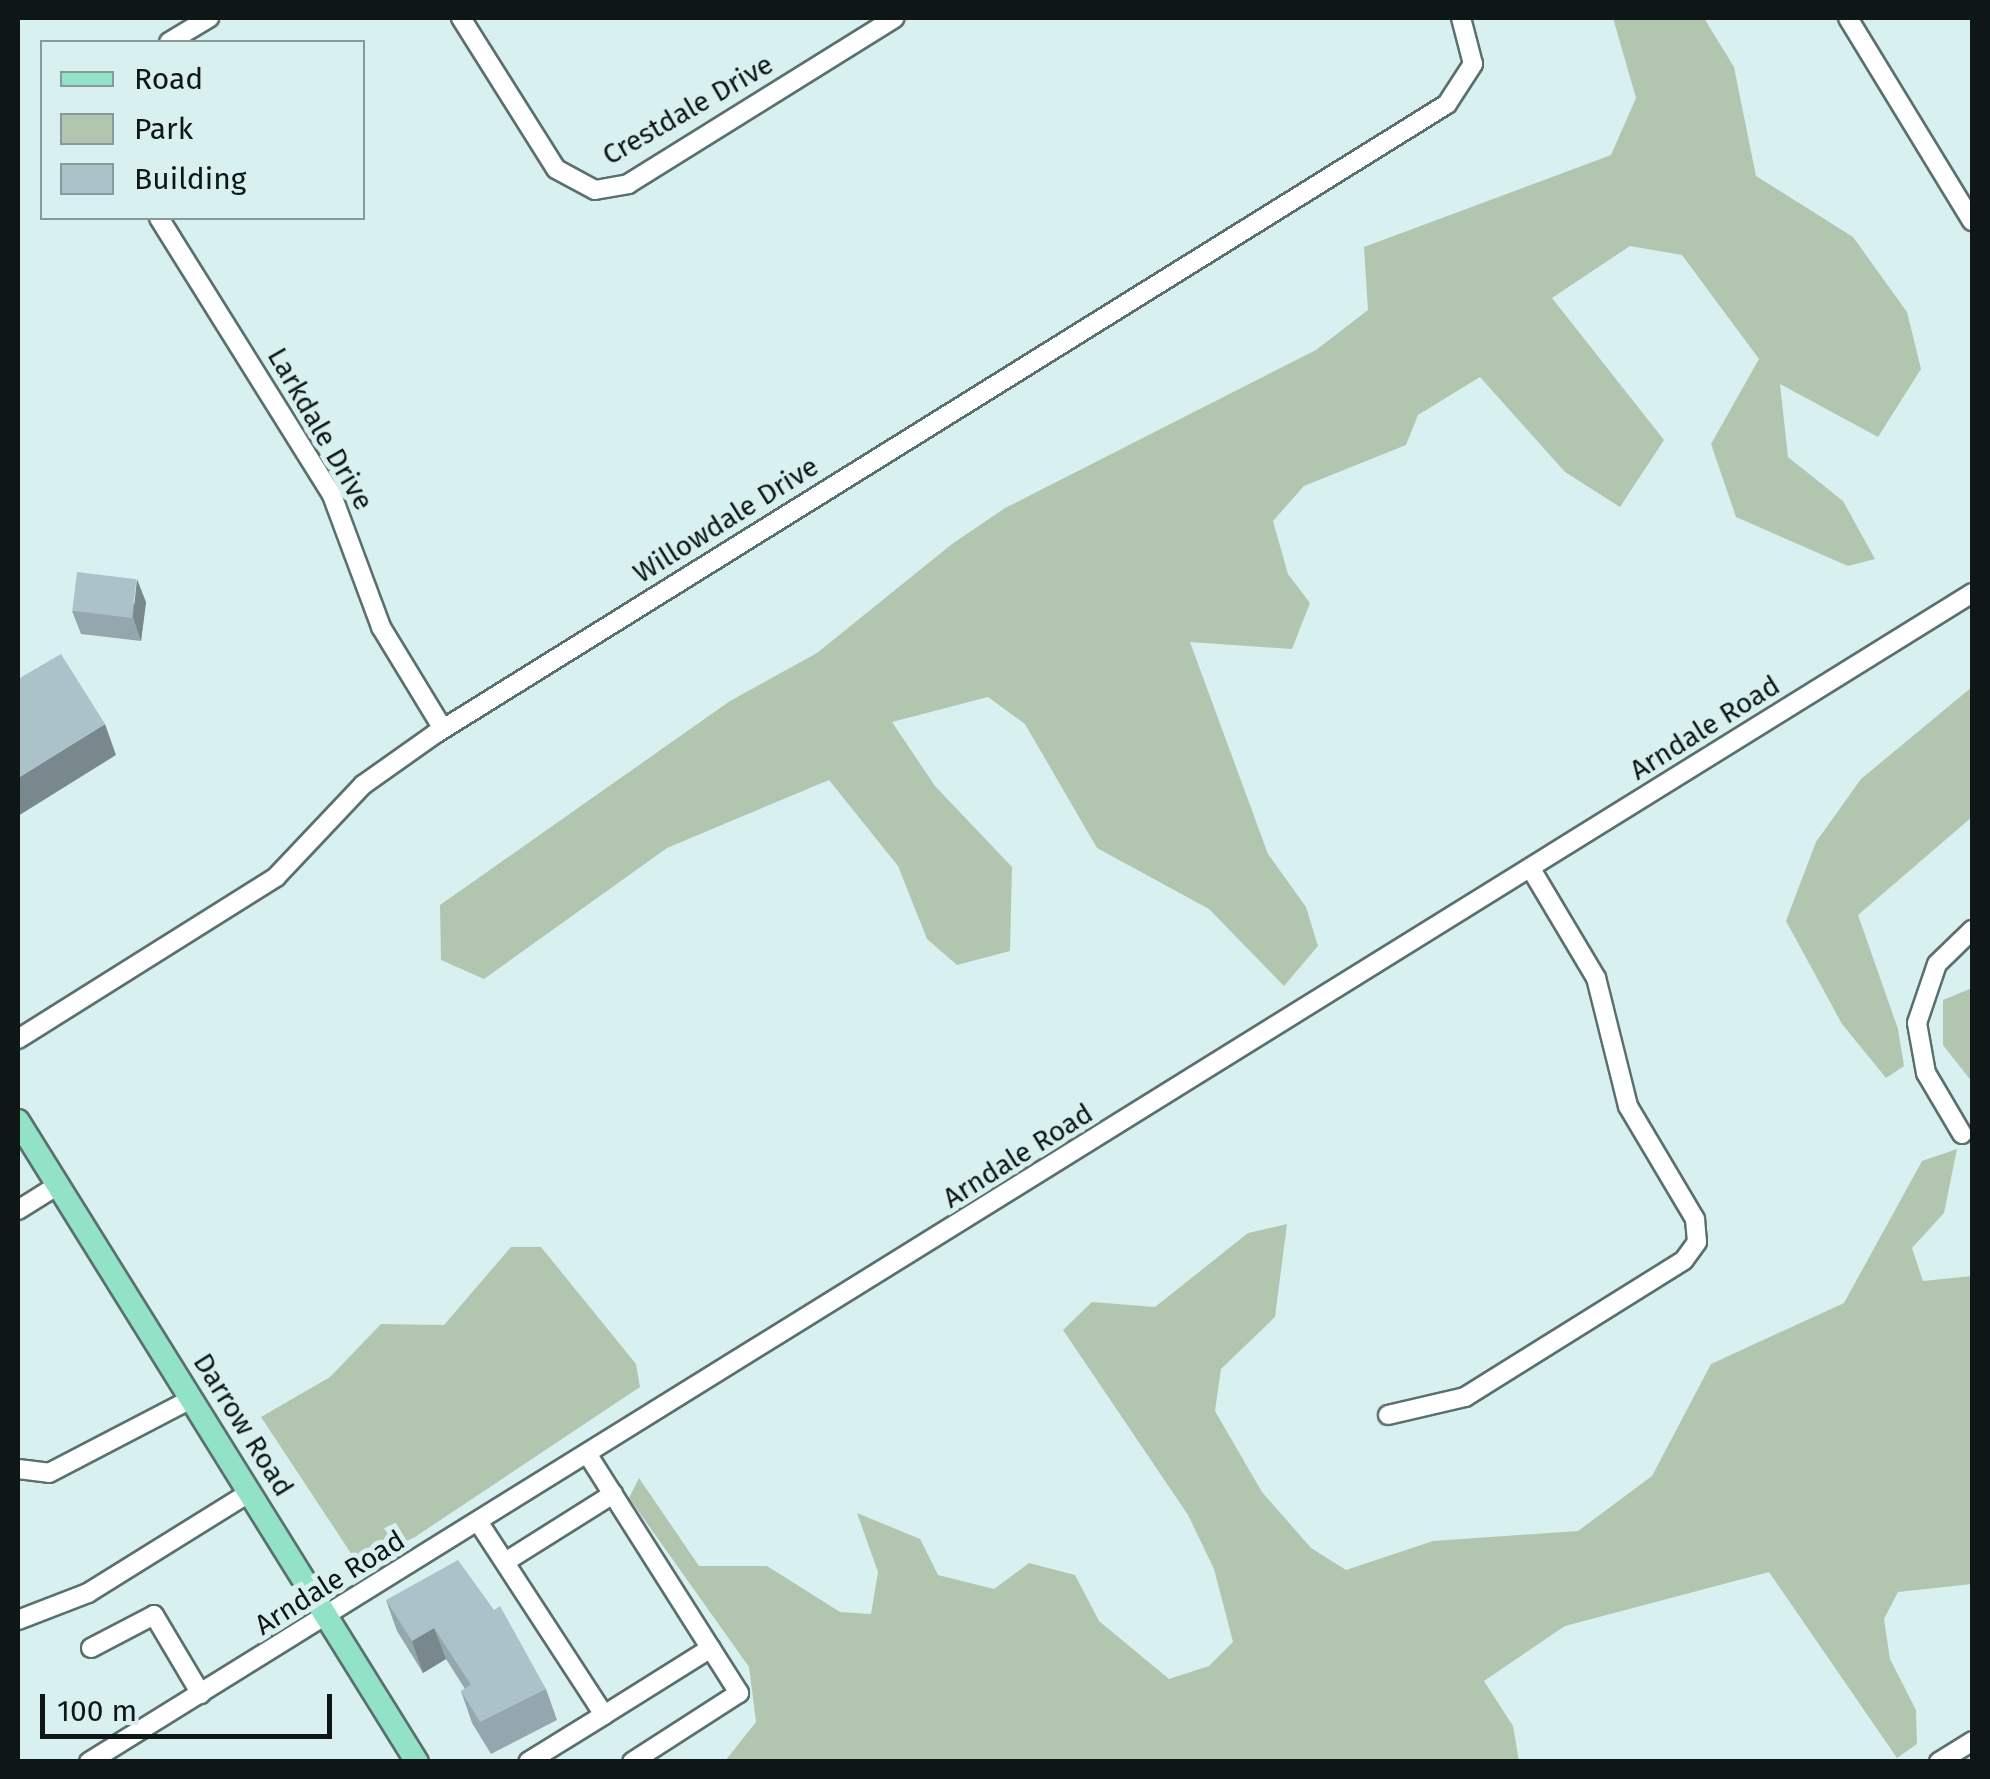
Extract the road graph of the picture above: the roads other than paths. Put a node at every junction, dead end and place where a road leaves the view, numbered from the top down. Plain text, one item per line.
1 (210, 18) edge
2 (461, 18) edge
3 (894, 18) edge
4 (1461, 18) edge
5 (1848, 18) edge
6 (172, 40) edge
7 (160, 220) edge
8 (1972, 220) edge
9 (1972, 592) edge
10 (443, 730) junction
11 (1531, 869) junction
12 (1972, 930) edge
13 (18, 1039) edge
14 (18, 1120) edge
15 (1962, 1134) dead end
16 (58, 1185) junction
17 (18, 1210) edge
18 (192, 1399) junction
19 (1388, 1416) dead end
20 (588, 1455) junction
21 (18, 1469) edge
22 (250, 1492) junction
23 (613, 1494) junction
24 (479, 1523) junction
25 (504, 1562) junction
26 (328, 1619) junction
27 (18, 1620) edge
28 (91, 1648) dead end
29 (711, 1648) junction
30 (201, 1694) junction
31 (604, 1715) junction
32 (1972, 1741) edge
33 (89, 1762) edge
34 (417, 1762) edge
35 (528, 1762) edge
36 (632, 1762) edge
37 (1940, 1762) edge

1 - 6 street
2 - 3 street, Crestdale Drive
4 - 10 street, Willowdale Drive
5 - 8 street
7 - 10 street, Larkdale Drive
9 - 11 street, Arndale Road
10 - 13 street, Willowdale Drive
11 - 19 street
11 - 20 street, Arndale Road
12 - 15 street
14 - 16 main road, Darrow Road
16 - 17 street
16 - 18 main road, Darrow Road
18 - 21 street
18 - 22 main road, Darrow Road
20 - 23 street
20 - 24 street, Arndale Road
22 - 26 main road, Darrow Road
22 - 27 street
23 - 25 street
23 - 29 street
24 - 25 street
24 - 26 street, Arndale Road
25 - 31 street
26 - 30 street, Arndale Road
26 - 34 main road, Darrow Road
28 - 30 street
29 - 31 street
29 - 36 street
30 - 33 street, Arndale Road
31 - 35 street
32 - 37 street

